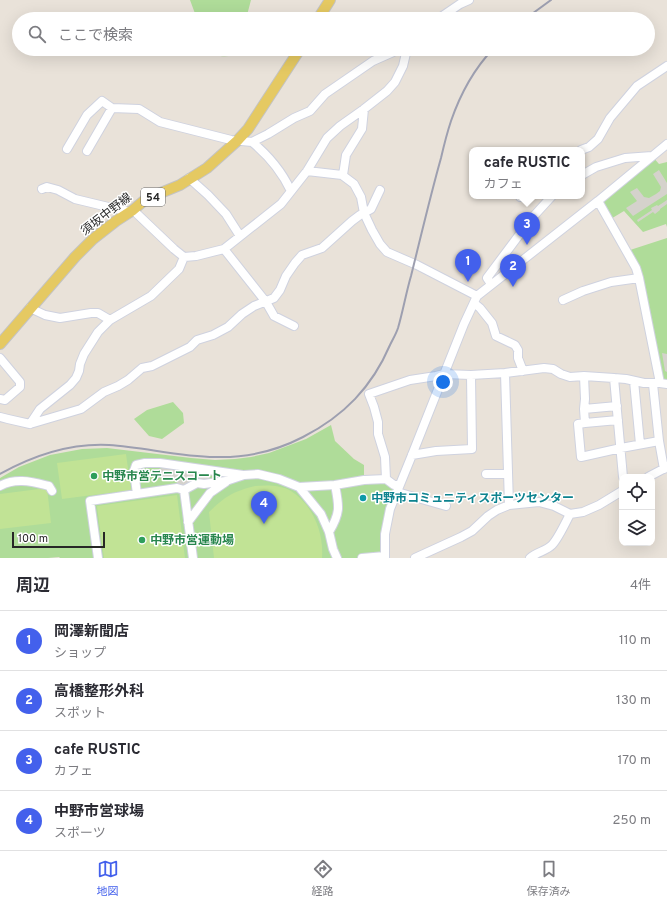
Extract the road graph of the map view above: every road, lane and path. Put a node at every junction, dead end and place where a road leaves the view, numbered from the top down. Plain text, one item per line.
1 (330, 0) edge
2 (469, 0) edge
3 (459, 2) edge
4 (322, 12) edge
5 (447, 12) edge
6 (295, 56) edge
7 (384, 56) edge
8 (405, 56) edge
9 (667, 66) edge
10 (112, 108) junction
11 (364, 109) junction
12 (237, 141) junction
13 (252, 142) junction
14 (667, 144) edge
15 (585, 148) edge
16 (67, 149) dead end
17 (87, 152) dead end
18 (652, 156) junction
19 (307, 171) junction
20 (585, 173) edge
21 (343, 175) junction
22 (189, 178) junction
23 (42, 188) dead end
24 (380, 190) dead end
25 (291, 191) junction
26 (549, 199) edge
27 (598, 201) junction
28 (131, 211) junction
29 (364, 213) junction
30 (240, 236) junction
31 (224, 249) junction
32 (184, 257) junction
33 (639, 278) junction
34 (491, 284) junction
35 (476, 300) junction
36 (563, 300) dead end
37 (266, 302) junction
38 (30, 308) junction
39 (110, 320) junction
40 (294, 326) dead end
41 (0, 344) edge
42 (0, 358) edge
43 (523, 371) junction
44 (505, 373) junction
45 (444, 374) junction
46 (471, 375) junction
47 (584, 376) junction
48 (614, 378) junction
49 (634, 381) junction
50 (660, 384) edge
51 (0, 399) edge
52 (617, 406) junction
53 (584, 409) junction
54 (0, 417) edge
55 (618, 420) junction
56 (585, 423) junction
57 (30, 424) junction
58 (659, 441) junction
59 (640, 444) junction
60 (621, 448) junction
61 (412, 455) junction
62 (666, 468) edge
63 (486, 474) dead end
64 (508, 474) junction
65 (623, 474) edge
66 (654, 474) edge
67 (244, 475) junction
68 (386, 479) junction
69 (226, 481) junction
70 (335, 485) junction
71 (0, 486) edge
72 (299, 487) junction
73 (398, 489) junction
74 (184, 490) junction
75 (52, 491) dead end
76 (619, 493) edge
77 (137, 494) junction
78 (509, 504) junction
79 (446, 506) dead end
80 (570, 514) junction
81 (188, 522) junction
82 (329, 532) junction
83 (385, 557) edge
84 (98, 558) edge
85 (193, 558) edge
86 (337, 558) edge
87 (362, 558) edge
88 (415, 558) edge
89 (530, 558) edge

1 - 4 main road
2 - 3 street
3 - 5 street
6 - 12 main road, 須坂中野線 / 54
7 - 13 street
8 - 11 street
9 - 15 street
10 - 12 street
10 - 16 street
10 - 17 street
11 - 19 street
11 - 21 street
12 - 13 street
12 - 22 main road, 須坂中野線 / 54
13 - 25 street
14 - 18 street
18 - 20 street
18 - 27 street
19 - 21 street
19 - 25 street
21 - 29 street
22 - 28 main road, 須坂中野線 / 54
22 - 30 street
23 - 28 street
24 - 29 street
25 - 30 street
26 - 34 street
27 - 33 street
27 - 34 street
28 - 32 street
28 - 38 main road, 須坂中野線 / 54
29 - 35 street
29 - 37 street
30 - 31 street
31 - 32 street
31 - 37 street
32 - 39 street
33 - 36 street
33 - 50 street
34 - 35 street
35 - 43 street
35 - 45 street
37 - 40 street
37 - 57 street
38 - 39 street
38 - 41 main road, 須坂中野線 / 54
39 - 57 street
42 - 51 street
43 - 44 street
43 - 47 street
44 - 46 street
44 - 64 street
45 - 46 street
45 - 61 street
45 - 68 street
46 - 61 street
47 - 48 street
47 - 53 street
48 - 49 street
48 - 52 street
49 - 50 street
49 - 59 street
50 - 58 street
52 - 53 street
52 - 55 street
53 - 56 street
54 - 57 street
55 - 56 street
55 - 60 street
56 - 60 street
58 - 59 street
58 - 62 street
59 - 60 street
60 - 65 street
61 - 73 street
62 - 66 street
63 - 64 street
64 - 78 street
67 - 69 street
67 - 72 street
67 - 77 street
68 - 70 street
68 - 73 street
69 - 74 street
69 - 81 street
70 - 72 street
70 - 82 street
71 - 75 street
72 - 82 street
73 - 79 street
73 - 83 street
74 - 77 street
74 - 81 street
76 - 80 street
77 - 84 street
78 - 80 street
78 - 88 street
80 - 89 street
81 - 85 street
82 - 86 street
83 - 87 street

